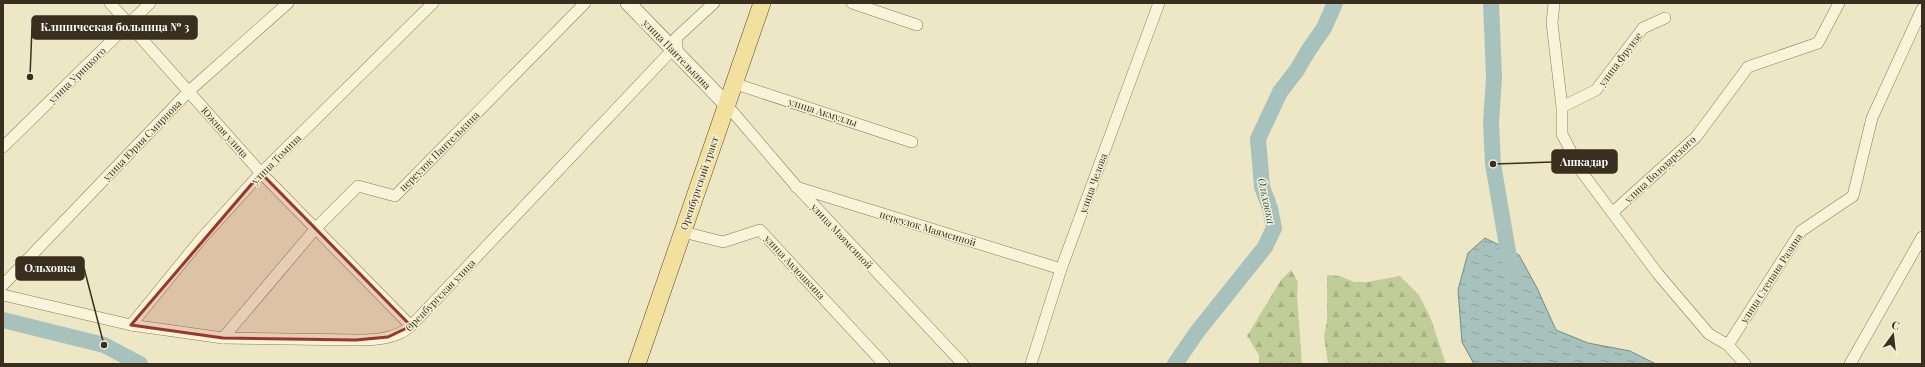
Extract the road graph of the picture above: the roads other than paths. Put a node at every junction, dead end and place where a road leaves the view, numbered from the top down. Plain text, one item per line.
1 (110, 3) edge
2 (150, 3) edge
3 (288, 3) edge
4 (433, 3) edge
5 (585, 3) edge
6 (628, 3) edge
7 (714, 3) edge
8 (762, 3) edge
9 (852, 3) edge
10 (1159, 3) edge
11 (1554, 3) edge
12 (1839, 3) edge
13 (1922, 8) edge
14 (1665, 18) dead end
15 (130, 23) junction
16 (917, 25) dead end
17 (675, 52) junction
18 (733, 83) junction
19 (189, 91) junction
20 (726, 104) junction
21 (1562, 107) junction
22 (912, 142) dead end
23 (3, 148) edge
24 (261, 173) junction
25 (796, 186) junction
26 (1613, 212) junction
27 (316, 228) junction
28 (682, 232) junction
29 (1922, 237) edge
30 (1061, 269) junction
31 (3, 285) edge
32 (3, 295) edge
33 (131, 325) junction
34 (411, 326) junction
35 (223, 338) junction
36 (1728, 345) junction
37 (637, 364) edge
38 (884, 364) edge
39 (963, 364) edge
40 (1031, 364) edge
41 (1745, 364) edge
42 (1850, 364) edge

1 - 15 street, Южная улица
2 - 15 street, улица Урицкого
3 - 19 street, улица Юрия Смирнова
4 - 24 street, улица Томина
5 - 27 street, переулок Пантелькина
6 - 17 main road, улица Пантелькина
7 - 17 street
8 - 18 main road, Оренбургский тракт
9 - 16 street
10 - 30 street, улица Челова
11 - 21 street
12 - 26 street, улица Володарского
13 - 36 street, улица Степана Разина
14 - 21 street, улица Фрунзе
15 - 19 street, Южная улица
15 - 23 street, улица Урицкого
17 - 20 main road, улица Пантелькина
17 - 34 street, Оренбургская улица
18 - 20 main road, Оренбургский тракт
18 - 22 street, улица Акмуллы
19 - 24 street, Южная улица
19 - 31 street, улица Юрия Смирнова
20 - 25 street, улица Маямсиной
20 - 28 main road, Оренбургский тракт
21 - 26 street
24 - 27 street, Южная улица
24 - 33 street, улица Томина
25 - 30 street, переулок Маямсиной
25 - 39 street, улица Маямсиной
26 - 36 street
27 - 34 street, Южная улица
27 - 35 street, переулок Пантелькина
28 - 37 main road, Оренбургский тракт
28 - 38 street, улица Авдошкина
29 - 42 street
30 - 40 street, улица Челова
32 - 33 street, Оренбургская улица
33 - 35 street, Оренбургская улица
34 - 35 street, Оренбургская улица
36 - 41 street

